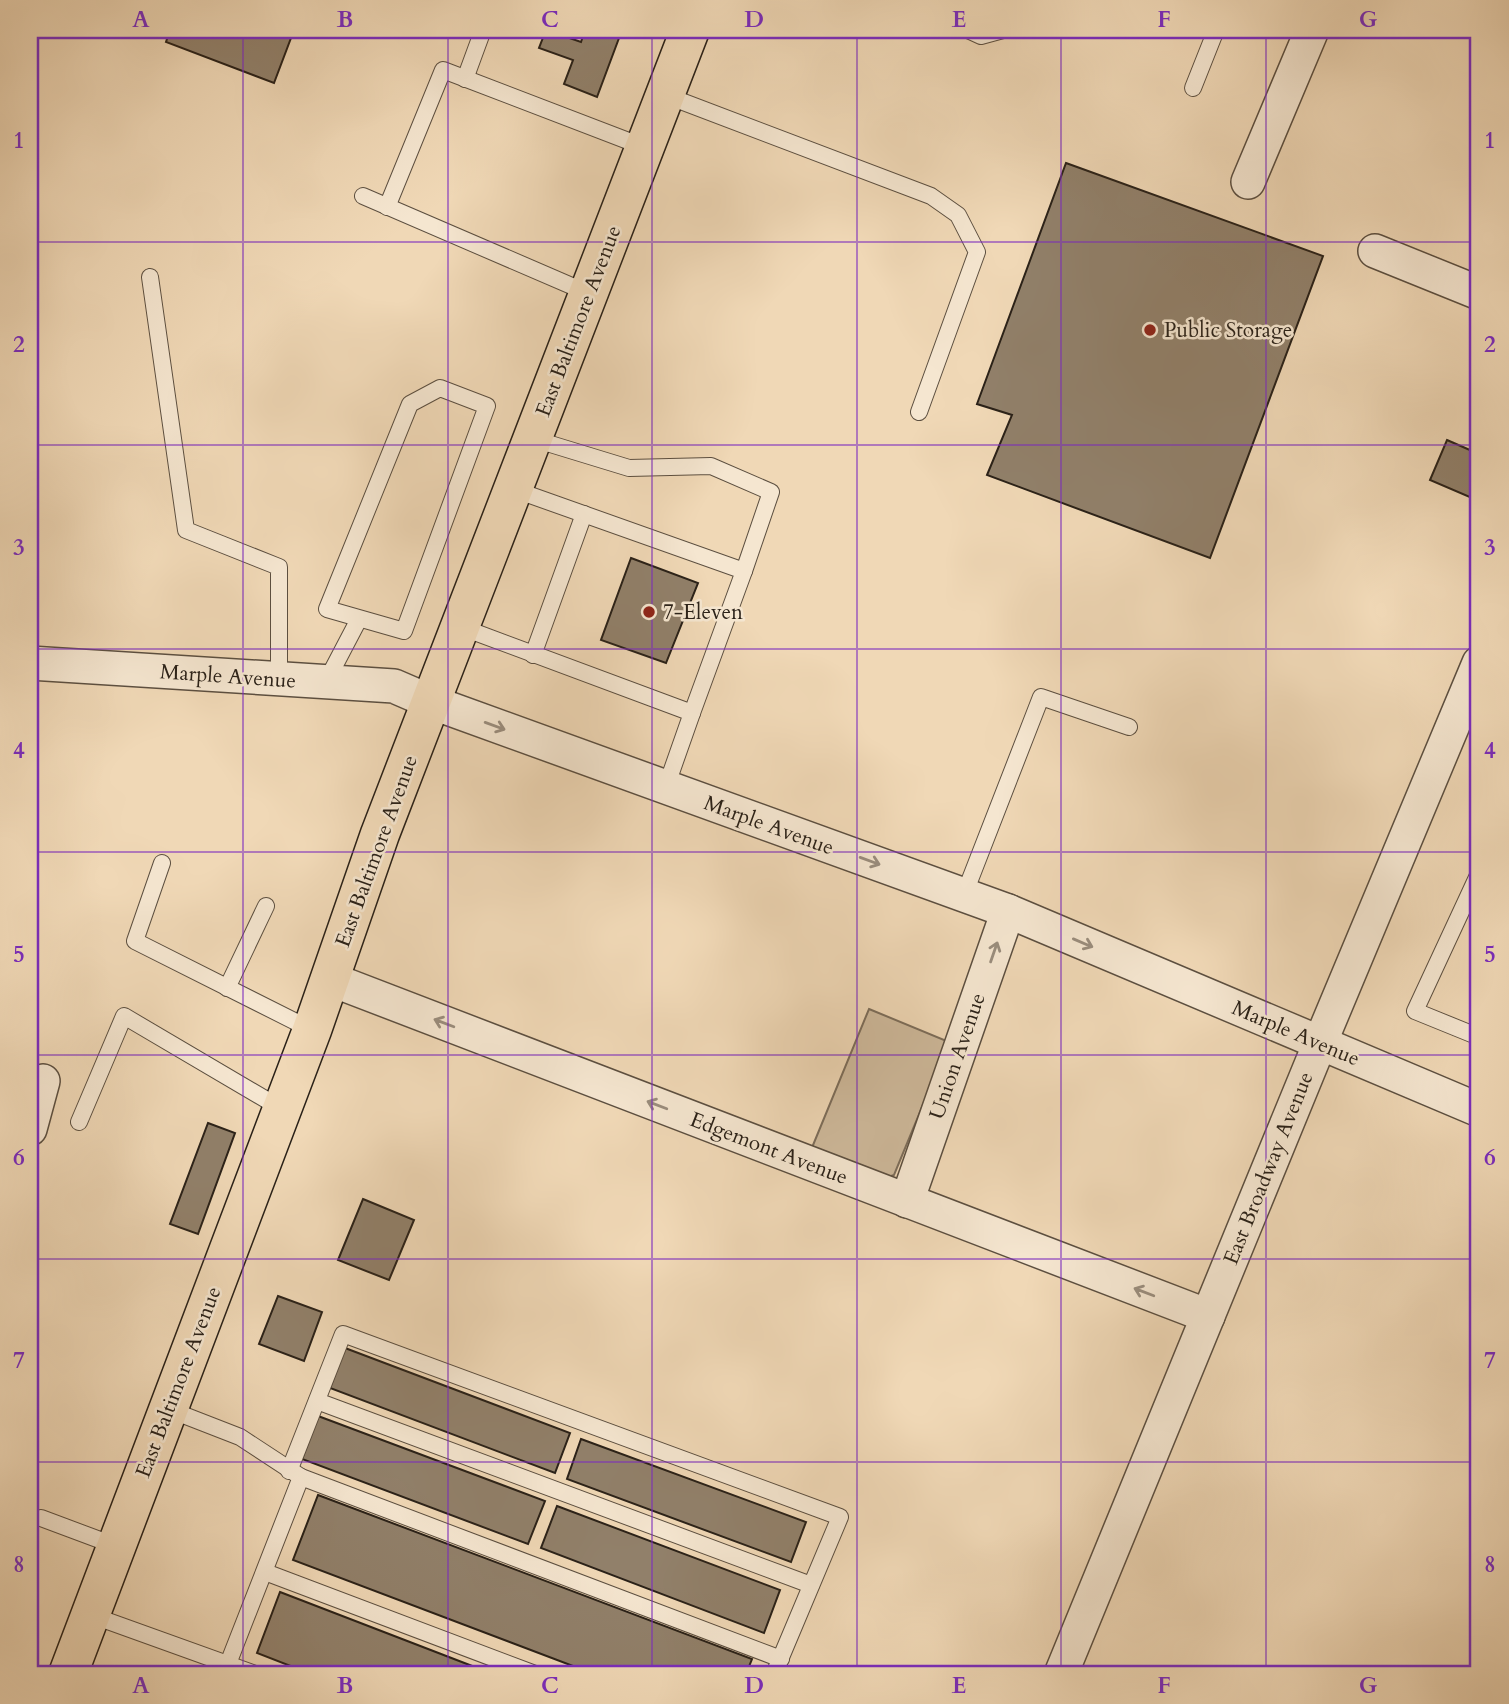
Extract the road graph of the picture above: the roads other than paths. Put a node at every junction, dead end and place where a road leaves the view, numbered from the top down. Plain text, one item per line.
1 (483, 30) edge
2 (690, 30) edge
3 (1003, 30) edge
4 (1216, 30) edge
5 (1312, 30) edge
6 (978, 32) edge
7 (465, 79) junction
8 (1193, 88) dead end
9 (665, 95) junction
10 (644, 146) junction
11 (1248, 182) dead end
12 (363, 196) dead end
13 (387, 206) junction
14 (1375, 251) dead end
15 (150, 277) dead end
16 (588, 293) junction
17 (1479, 293) edge
18 (919, 412) dead end
19 (534, 439) junction
20 (513, 489) junction
21 (584, 514) junction
22 (744, 571) junction
23 (359, 619) junction
24 (461, 627) junction
25 (533, 655) junction
26 (30, 663) edge
27 (279, 679) junction
28 (1476, 679) edge
29 (326, 682) junction
30 (431, 702) junction
31 (692, 713) junction
32 (1129, 727) dead end
33 (666, 788) junction
34 (162, 863) dead end
35 (1479, 873) edge
36 (964, 895) junction
37 (266, 906) dead end
38 (1008, 911) junction
39 (331, 979) junction
40 (227, 988) junction
41 (312, 1030) junction
42 (1479, 1037) edge
43 (1320, 1043) junction
44 (43, 1081) dead end
45 (282, 1109) junction
46 (1479, 1110) edge
47 (79, 1122) dead end
48 (30, 1129) edge
49 (907, 1202) junction
50 (1208, 1316) junction
51 (317, 1401) junction
52 (168, 1409) junction
53 (295, 1474) junction
54 (41, 1518) dead end
55 (117, 1546) junction
56 (265, 1572) junction
57 (811, 1585) junction
58 (90, 1615) junction
59 (778, 1667) edge
60 (226, 1669) edge
61 (68, 1674) edge
62 (255, 1674) edge
63 (535, 1674) edge
64 (1061, 1674) edge

1 - 7 lane
2 - 9 main road, East Baltimore Avenue
3 - 6 lane
4 - 8 lane
5 - 11 street
7 - 10 lane
7 - 13 lane
9 - 10 main road, East Baltimore Avenue
9 - 18 lane
10 - 16 main road, East Baltimore Avenue
12 - 13 lane
13 - 16 lane
14 - 17 street
15 - 27 lane
16 - 19 main road, East Baltimore Avenue
19 - 20 main road, East Baltimore Avenue
19 - 22 lane
20 - 21 lane
20 - 24 main road, East Baltimore Avenue
21 - 22 lane
21 - 25 lane
22 - 31 lane
23 - 23 lane
23 - 29 lane
24 - 25 lane
24 - 30 main road, East Baltimore Avenue
25 - 31 lane
26 - 27 street, Marple Avenue
27 - 29 street, Marple Avenue
28 - 43 street, East Broadway Avenue
29 - 30 street, Marple Avenue
30 -> 33 street, Marple Avenue
30 - 39 main road, East Baltimore Avenue
31 - 33 lane
32 - 36 lane
33 -> 36 street, Marple Avenue
34 - 40 lane
35 - 42 lane
36 - 38 street, Marple Avenue
37 - 40 lane
38 -> 43 street, Marple Avenue
49 -> 38 street, Union Avenue
39 - 41 main road, East Baltimore Avenue
49 -> 39 street, Edgemont Avenue
40 - 41 lane
41 - 45 main road, East Baltimore Avenue
43 - 46 street, Marple Avenue
43 - 50 street, East Broadway Avenue
44 - 48 street
45 - 47 lane
45 - 52 main road, East Baltimore Avenue
50 -> 49 street, Edgemont Avenue
50 - 64 street, East Broadway Avenue
51 - 53 lane
51 - 57 lane
51 - 57 lane
52 - 53 lane
52 - 55 main road, East Baltimore Avenue
53 - 56 lane
53 - 59 lane
54 - 55 lane
55 - 58 main road, East Baltimore Avenue
56 - 60 lane
56 - 63 lane
57 - 59 lane
58 - 60 lane
58 - 61 main road, East Baltimore Avenue
60 - 62 lane

